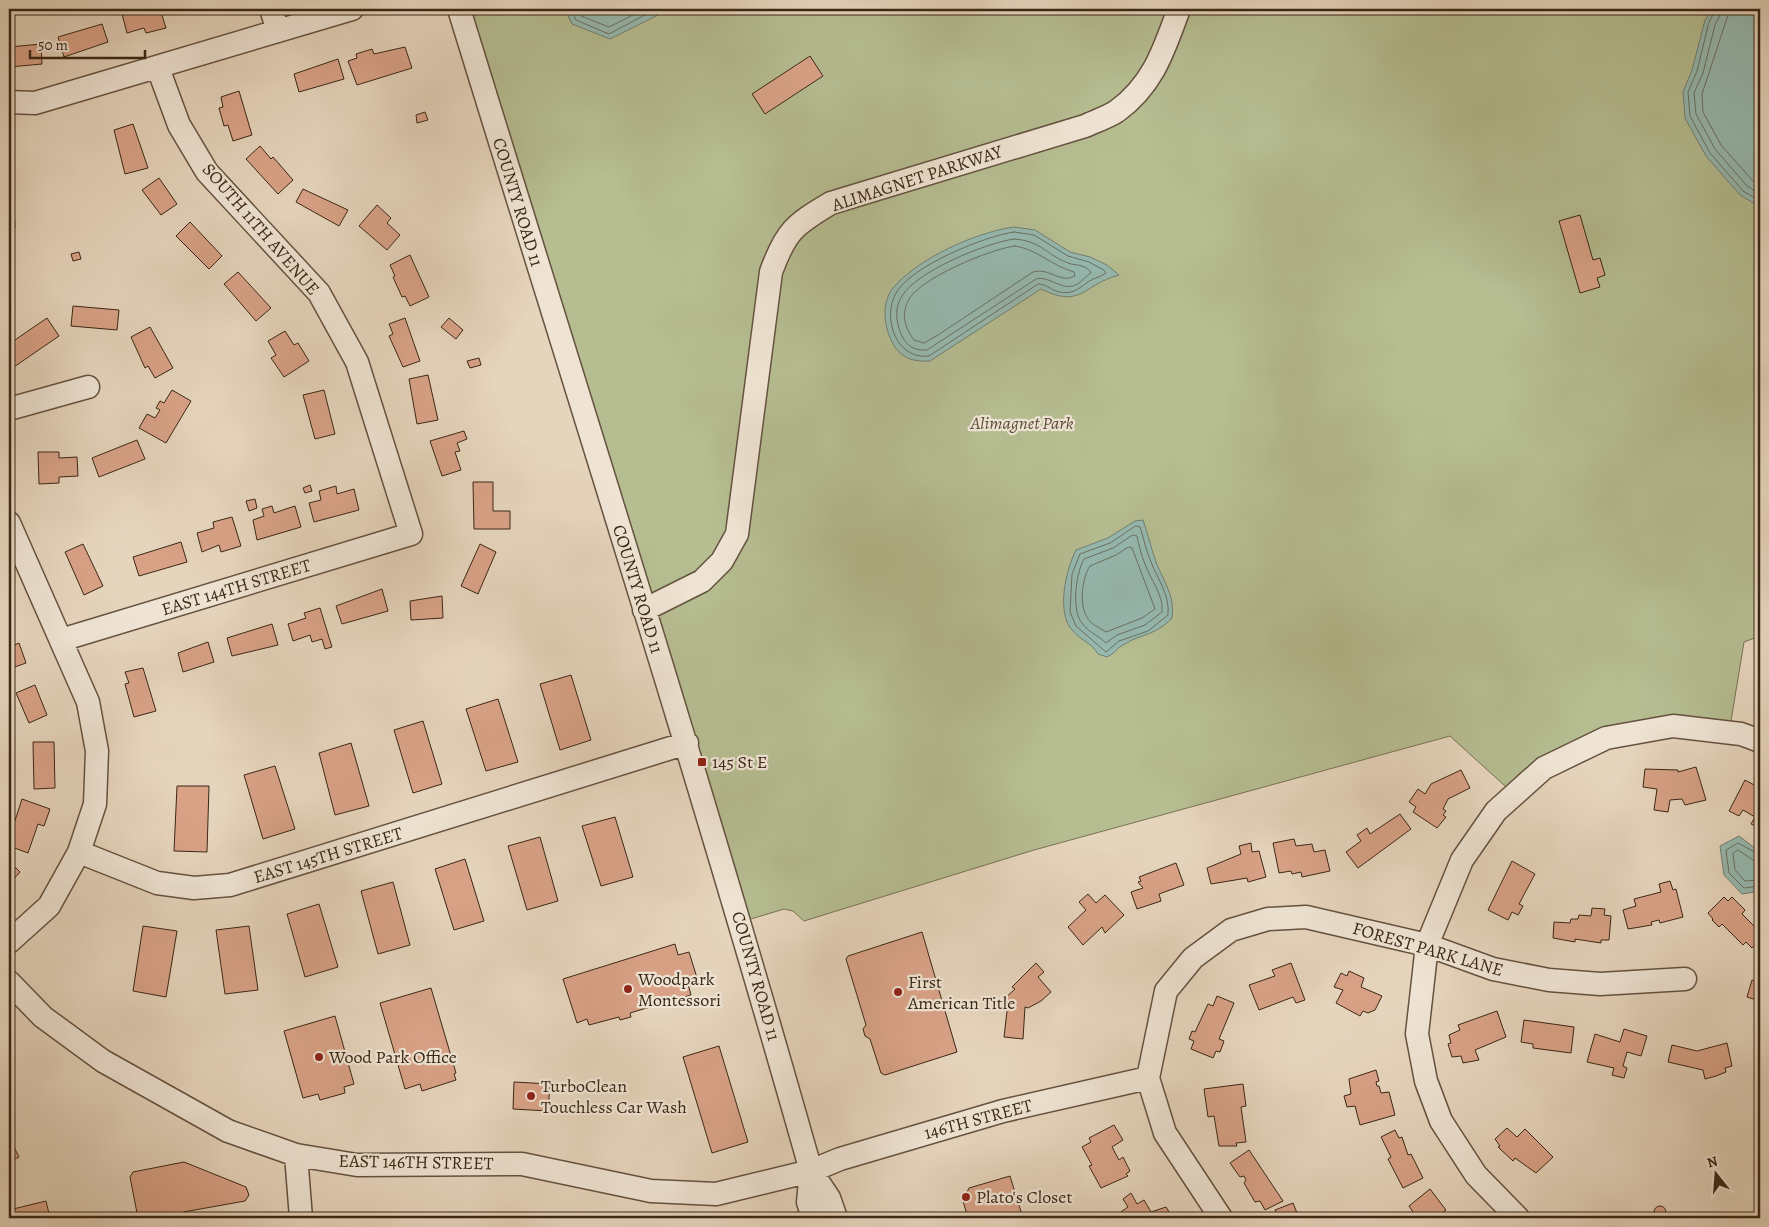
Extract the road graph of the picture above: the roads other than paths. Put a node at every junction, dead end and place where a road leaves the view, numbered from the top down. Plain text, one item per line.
1 (271, 9) edge
2 (352, 9) edge
3 (459, 9) edge
4 (1179, 9) edge
5 (278, 31) junction
6 (158, 68) junction
7 (9, 102) edge
8 (88, 387) dead end
9 (9, 408) edge
10 (9, 523) edge
11 (411, 534) joint
12 (644, 610) junction
13 (61, 640) junction
14 (1760, 741) edge
15 (687, 743) junction
16 (79, 852) junction
17 (9, 942) edge
18 (1426, 945) junction
19 (1685, 980) dead end
20 (9, 982) edge
21 (1148, 1078) junction
22 (296, 1155) junction
23 (811, 1171) junction
24 (301, 1218) edge
25 (813, 1218) edge
26 (836, 1218) edge
27 (1221, 1218) edge
28 (1518, 1218) edge

1 - 5 street
2 - 5 street
3 - 12 street, COUNTY ROAD 11
4 - 12 street, ALIMAGNET PARKWAY
5 - 6 street
6 - 7 street
6 - 11 street, SOUTH 11TH AVENUE
8 - 9 street
10 - 13 street
11 - 13 street, EAST 144TH STREET
12 - 15 street, COUNTY ROAD 11
13 - 16 street
14 - 18 street
15 - 16 street, EAST 145TH STREET
15 - 23 street, COUNTY ROAD 11
16 - 17 street
18 - 19 street, FOREST PARK LANE
18 - 21 street, FOREST PARK LANE
18 - 28 street
20 - 22 street, EAST 146TH STREET
21 - 23 street, 146TH STREET
21 - 27 street
22 - 23 street, EAST 146TH STREET
22 - 24 street
23 - 25 street, COUNTY ROAD 11
23 - 26 street, COUNTY ROAD 11

